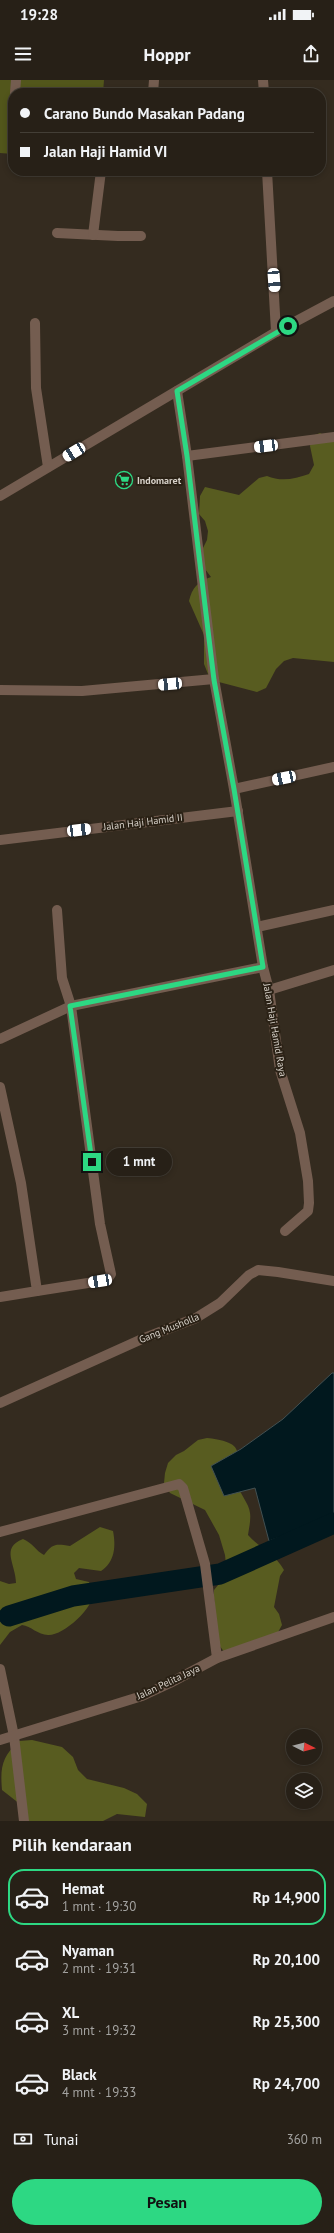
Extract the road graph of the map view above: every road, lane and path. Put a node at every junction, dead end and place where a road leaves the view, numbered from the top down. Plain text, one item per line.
1 (100, 176) edge
2 (267, 176) edge
3 (57, 233) dead end
4 (93, 235) junction
5 (141, 236) dead end
6 (334, 301) edge
7 (35, 323) dead end
8 (276, 332) junction
9 (177, 391) junction
10 (334, 437) edge
11 (187, 456) junction
12 (48, 468) junction
13 (0, 496) edge
14 (214, 680) junction
15 (0, 690) edge
16 (334, 767) edge
17 (234, 789) junction
18 (238, 811) junction
19 (0, 840) edge
20 (57, 910) dead end
21 (334, 910) edge
22 (257, 927) junction
23 (263, 967) junction
24 (334, 970) edge
25 (268, 990) junction
26 (70, 1006) junction
27 (0, 1039) edge
28 (0, 1087) edge
29 (285, 1231) dead end
30 (334, 1281) edge
31 (37, 1291) junction
32 (0, 1297) edge
33 (0, 1403) edge
34 (0, 1532) edge
35 (334, 1617) edge
36 (217, 1658) junction
37 (0, 1669) edge
38 (14, 1736) junction
39 (0, 1740) edge
40 (24, 1821) edge

1 - 4 street
2 - 8 street
3 - 4 street
4 - 5 street
6 - 8 street
7 - 12 street
8 - 9 street
9 - 11 street, Jalan Haji Hamid Raya
9 - 12 street
10 - 11 street
11 - 14 street, Jalan Haji Hamid Raya
12 - 13 street
14 - 15 street
14 - 17 street, Jalan Haji Hamid Raya
16 - 17 street
17 - 18 street, Jalan Haji Hamid Raya
18 - 19 street, Jalan Haji Hamid II
18 - 22 street, Jalan Haji Hamid Raya
20 - 26 street
21 - 22 street
22 - 23 street, Jalan Haji Hamid Raya
23 - 25 street, Jalan Haji Hamid Raya
23 - 26 street
24 - 25 street
25 - 29 street, Jalan Haji Hamid Raya
26 - 27 street
26 - 31 street
28 - 31 street
30 - 33 street, Gang Musholla
31 - 32 street
34 - 36 street
35 - 36 street, Jalan Pelita Jaya
36 - 38 street, Jalan Pelita Jaya
37 - 38 street
38 - 39 street, Jalan Pelita Jaya
38 - 40 street

